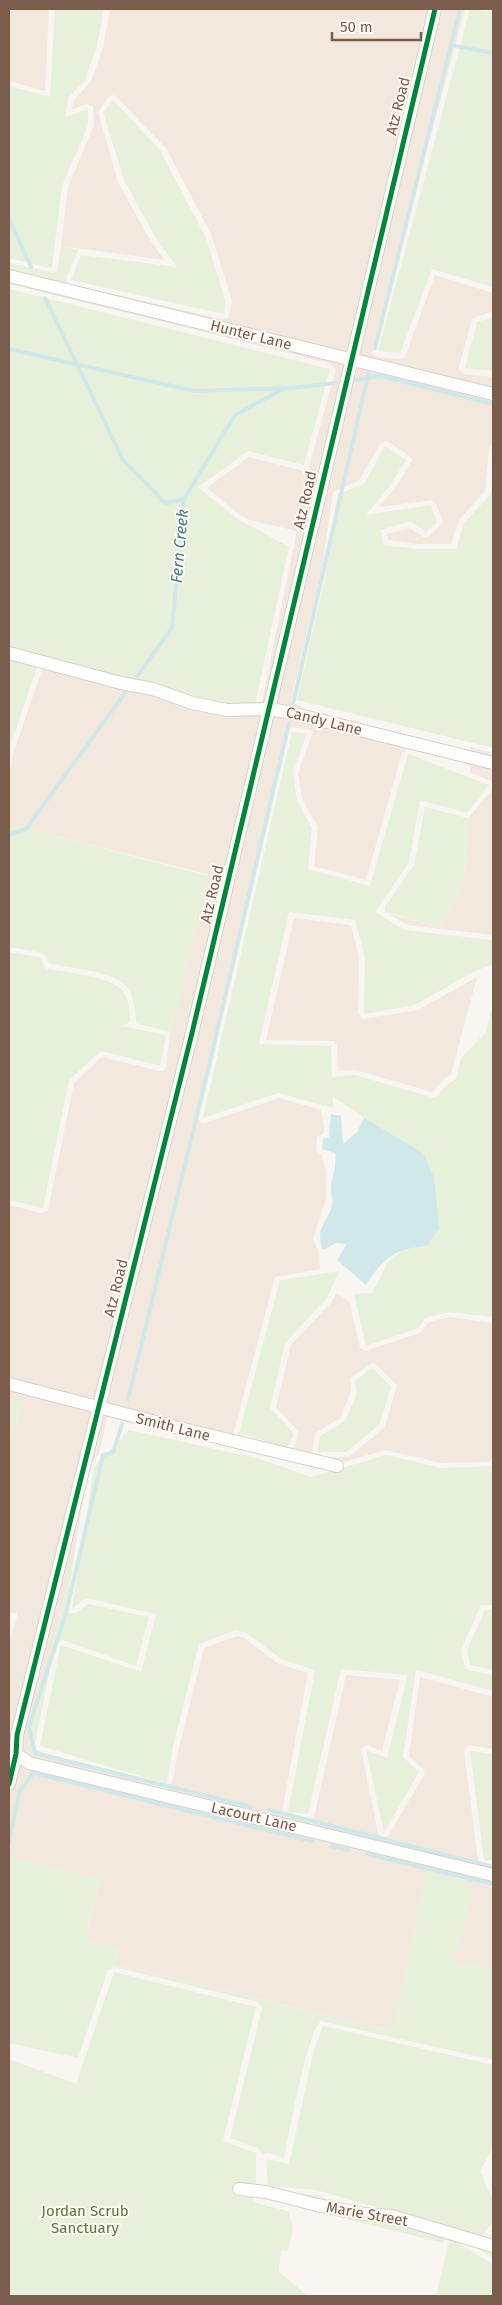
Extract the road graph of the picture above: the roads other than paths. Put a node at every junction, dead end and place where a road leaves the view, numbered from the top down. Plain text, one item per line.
1 (434, 9) edge
2 (9, 276) edge
3 (351, 360) junction
4 (493, 394) edge
5 (9, 653) edge
6 (269, 709) junction
7 (493, 763) edge
8 (9, 1384) edge
9 (99, 1408) junction
10 (337, 1466) dead end
11 (16, 1754) junction
12 (9, 1784) edge
13 (493, 1875) edge
14 (238, 2189) dead end
15 (493, 2246) edge

1 - 3 street, Atz Road
2 - 3 street, Hunter Lane
3 - 4 street, Hunter Lane
3 - 6 street, Atz Road
5 - 6 street, Candy Lane
6 - 7 street, Candy Lane
6 - 9 street, Atz Road
8 - 9 street, Smith Lane
9 - 10 street, Smith Lane
9 - 11 street, Atz Road
11 - 12 street, Atz Road
11 - 13 street, Lacourt Lane
14 - 15 street, Marie Street

